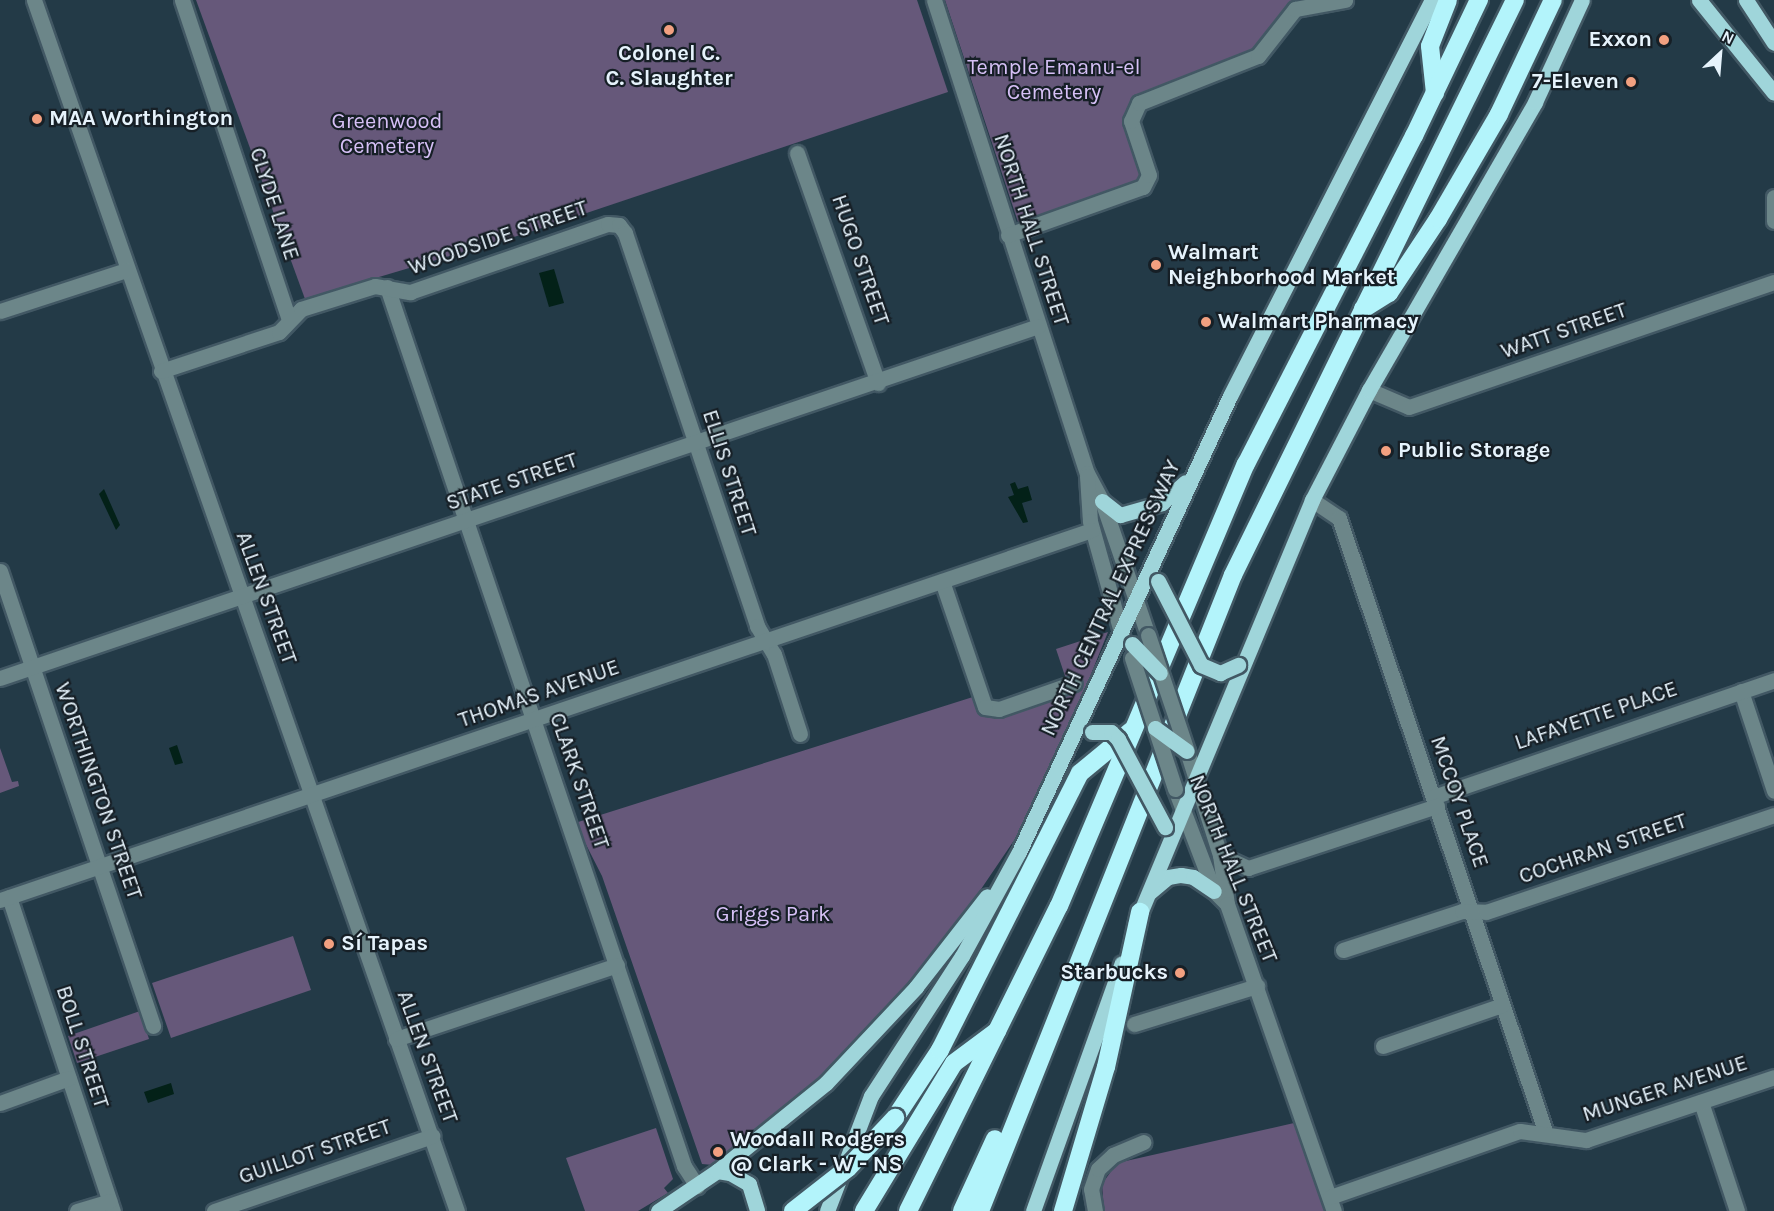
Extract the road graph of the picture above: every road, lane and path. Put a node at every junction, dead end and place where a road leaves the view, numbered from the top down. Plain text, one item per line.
1 (34, 0) edge
2 (182, 0) edge
3 (934, 0) edge
4 (1345, 0) edge
5 (1432, 0) edge
6 (1448, 0) edge
7 (1479, 0) edge
8 (1515, 0) edge
9 (1553, 0) edge
10 (1581, 0) edge
11 (1699, 0) edge
12 (1746, 0) edge
13 (1774, 43) edge
14 (1774, 93) edge
15 (1435, 95) junction
16 (797, 153) dead end
17 (1774, 197) edge
18 (1774, 221) edge
19 (619, 225) joint
20 (1008, 235) junction
21 (126, 270) junction
22 (1774, 282) edge
23 (387, 287) junction
24 (1362, 310) junction
25 (0, 311) edge
26 (289, 320) junction
27 (1038, 326) junction
28 (161, 371) junction
29 (878, 383) junction
30 (1369, 390) junction
31 (696, 444) junction
32 (1195, 471) junction
33 (1087, 473) junction
34 (1312, 500) junction
35 (1102, 501) junction
36 (465, 522) junction
37 (1092, 530) junction
38 (1156, 558) junction
39 (0, 572) edge
40 (942, 581) junction
41 (242, 597) junction
42 (1136, 602) junction
43 (765, 641) junction
44 (1128, 646) junction
45 (1250, 651) junction
46 (32, 667) junction
47 (1160, 673) junction
48 (0, 678) edge
49 (1774, 680) edge
50 (1074, 683) dead end
51 (1741, 691) junction
52 (533, 719) junction
53 (1155, 728) junction
54 (1133, 730) junction
55 (800, 734) dead end
56 (1214, 736) junction
57 (1074, 739) junction
58 (1191, 754) junction
59 (1196, 781) junction
60 (1774, 792) edge
61 (313, 794) junction
62 (1435, 801) junction
63 (1182, 812) junction
64 (1774, 815) edge
65 (1019, 852) junction
66 (1221, 855) junction
67 (1164, 856) junction
68 (99, 866) junction
69 (1248, 868) junction
70 (1220, 888) junction
71 (1148, 894) junction
72 (4, 898) edge
73 (1140, 912) junction
74 (1473, 914) junction
75 (1084, 943) junction
76 (1343, 950) dead end
77 (617, 965) junction
78 (1257, 986) junction
79 (1502, 1005) junction
80 (1134, 1024) dead end
81 (153, 1026) dead end
82 (999, 1030) junction
83 (396, 1039) junction
84 (1383, 1046) dead end
85 (1774, 1077) edge
86 (69, 1078) junction
87 (1701, 1102) junction
88 (0, 1103) edge
89 (1545, 1131) junction
90 (432, 1136) junction
91 (1143, 1142) dead end
92 (717, 1172) junction
93 (697, 1186) junction
94 (1332, 1204) edge
95 (111, 1206) edge
96 (77, 1211) edge
97 (214, 1211) edge
98 (457, 1211) edge
99 (658, 1211) edge
100 (757, 1211) edge
101 (793, 1211) edge
102 (827, 1211) edge
103 (864, 1211) edge
104 (908, 1211) edge
105 (962, 1211) edge
106 (980, 1211) edge
107 (1033, 1211) edge
108 (1062, 1211) edge
109 (1095, 1211) edge
110 (1737, 1211) edge

1 - 21 street, ALLEN STREET
2 - 26 street, CLYDE LANE
3 - 20 street, NORTH HALL STREET
4 - 20 street
5 - 32 main road, NORTH CENTRAL EXPRESSWAY
6 - 15 highway
7 - 15 highway
8 - 24 highway
9 - 24 highway
10 - 30 main road
11 - 14 main road
12 - 13 main road
15 - 54 highway
16 - 29 street, HUGO STREET
17 - 18 street
19 - 23 street, WOODSIDE STREET
19 - 31 street, ELLIS STREET
20 - 27 street, NORTH HALL STREET
21 - 25 street
21 - 28 street, ALLEN STREET
22 - 30 street, WATT STREET
23 - 26 street, WOODSIDE STREET
23 - 36 street, CLARK STREET
24 - 75 highway
26 - 28 street, WOODSIDE STREET
27 - 29 street, STATE STREET
27 - 33 street, NORTH HALL STREET
28 - 41 street, ALLEN STREET
29 - 31 street, STATE STREET
30 - 34 main road
31 - 36 street, STATE STREET
31 - 43 street, ELLIS STREET
32 - 35 main road
32 - 38 main road, NORTH CENTRAL EXPRESSWAY
33 - 35 street, NORTH HALL STREET
33 - 37 street, NORTH HALL STREET
34 - 45 main road
34 - 62 street, MCCOY PLACE
35 - 42 street, NORTH HALL STREET
36 - 41 street, STATE STREET
36 - 52 street, CLARK STREET
37 - 40 street, THOMAS AVENUE
37 - 44 street, NORTH HALL STREET
38 - 42 main road, NORTH CENTRAL EXPRESSWAY
38 - 45 main road, bridge
39 - 46 street, WORTHINGTON STREET
40 - 43 street, THOMAS AVENUE
40 - 50 street
41 - 46 street, STATE STREET
41 - 61 street, ALLEN STREET
42 - 44 main road, NORTH CENTRAL EXPRESSWAY
42 - 47 street, NORTH HALL STREET, bridge
43 - 52 street, THOMAS AVENUE
43 - 55 street, ELLIS STREET
44 - 47 main road, bridge
44 - 53 street, NORTH HALL STREET, bridge
44 - 57 main road, NORTH CENTRAL EXPRESSWAY
45 - 56 main road
46 - 48 street, STATE STREET
46 - 68 street, WORTHINGTON STREET
47 - 58 street, NORTH HALL STREET, bridge
49 - 51 street, LAFAYETTE PLACE
51 - 60 street
51 - 62 street, LAFAYETTE PLACE
52 - 61 street, THOMAS AVENUE
52 - 77 street, CLARK STREET
53 - 58 main road, bridge
53 - 63 street, NORTH HALL STREET, bridge
54 - 82 highway
54 - 101 highway, bridge
56 - 58 main road
56 - 59 main road
57 - 65 main road, NORTH CENTRAL EXPRESSWAY
57 - 67 main road, bridge
58 - 59 street, NORTH HALL STREET
59 - 63 main road
59 - 66 street, NORTH HALL STREET
61 - 68 street, THOMAS AVENUE
61 - 83 street, ALLEN STREET
62 - 69 street, LAFAYETTE PLACE
62 - 74 street, MCCOY PLACE
63 - 67 main road
63 - 70 street, NORTH HALL STREET
64 - 74 street, COCHRAN STREET
65 - 92 main road
65 - 102 main road, NORTH CENTRAL EXPRESSWAY
66 - 69 street
66 - 70 street, NORTH HALL STREET
67 - 71 main road
68 - 72 street, THOMAS AVENUE
68 - 81 street, WORTHINGTON STREET
69 - 70 street, LAFAYETTE PLACE
70 - 71 main road
70 - 78 street, NORTH HALL STREET
71 - 73 main road
72 - 86 street, BOLL STREET
73 - 107 main road
73 - 108 highway
74 - 76 street, COCHRAN STREET
74 - 79 street, MCCOY PLACE
75 - 105 highway
75 - 106 highway
77 - 83 street
77 - 93 street, CLARK STREET
78 - 80 street
78 - 94 street, NORTH HALL STREET
79 - 84 street
79 - 89 street, MCCOY PLACE
82 - 103 highway
82 - 104 highway
83 - 90 street, ALLEN STREET
85 - 87 street, MUNGER AVENUE
86 - 88 street
86 - 95 street, BOLL STREET
87 - 89 street, MUNGER AVENUE
87 - 110 street
89 - 94 street, MUNGER AVENUE
90 - 97 street, GUILLOT STREET
90 - 98 street, ALLEN STREET
91 - 109 street
92 - 93 main road
92 - 100 main road
93 - 99 main road
95 - 96 street

